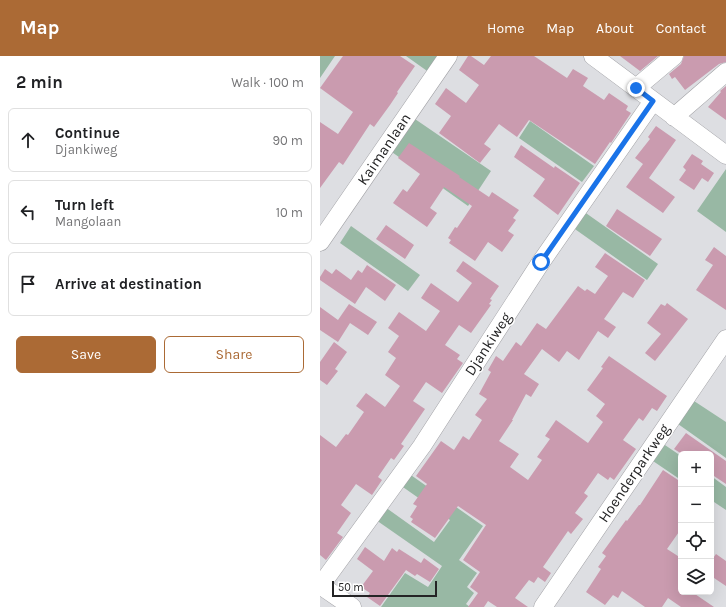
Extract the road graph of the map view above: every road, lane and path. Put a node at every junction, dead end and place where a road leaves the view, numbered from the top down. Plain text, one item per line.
1 (448, 56) edge
2 (592, 56) edge
3 (674, 56) edge
4 (726, 72) edge
5 (636, 88) junction
6 (653, 101) junction
7 (674, 117) junction
8 (726, 155) edge
9 (320, 242) edge
10 (726, 339) edge
11 (320, 585) edge
12 (352, 607) edge
13 (543, 607) edge

1 - 9 street, Kaimanlaan
2 - 5 street
3 - 5 street
4 - 7 street
5 - 6 street
6 - 7 street
6 - 11 street, Djankiweg
7 - 8 street
10 - 13 street, Hoenderparkweg
11 - 12 street

